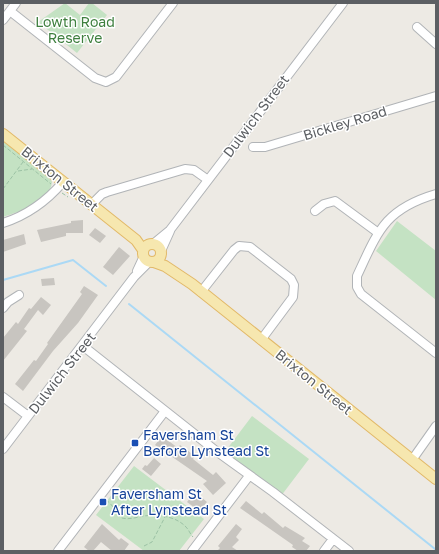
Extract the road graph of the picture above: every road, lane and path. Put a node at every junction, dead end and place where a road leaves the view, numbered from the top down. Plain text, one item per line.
1 (16, 3) edge
2 (173, 3) edge
3 (343, 3) edge
4 (10, 11) junction
5 (3, 20) edge
6 (417, 26) dead end
7 (436, 44) edge
8 (436, 96) edge
9 (3, 134) edge
10 (3, 146) edge
11 (253, 147) dead end
12 (24, 162) junction
13 (33, 169) junction
14 (17, 171) junction
15 (208, 180) junction
16 (63, 182) junction
17 (52, 185) dead end
18 (3, 189) edge
19 (436, 194) edge
20 (91, 204) junction
21 (315, 211) dead end
22 (3, 223) edge
23 (377, 232) junction
24 (152, 253) junction
25 (201, 292) junction
26 (19, 295) dead end
27 (3, 308) edge
28 (261, 340) junction
29 (83, 346) junction
30 (436, 353) edge
31 (3, 397) edge
32 (165, 410) junction
33 (28, 416) junction
34 (436, 426) edge
35 (3, 449) edge
36 (412, 460) junction
37 (249, 476) junction
38 (436, 479) edge
39 (103, 498) dead end
40 (165, 517) junction
41 (195, 538) dead end
42 (334, 539) junction
43 (144, 546) dead end
44 (58, 551) edge
45 (192, 551) edge
46 (324, 551) edge
47 (349, 551) edge

1 - 4 street
2 - 4 street
3 - 15 street, Dulwich Street
4 - 5 street
6 - 7 street
8 - 11 street, Bickley Road
9 - 16 main road, Brixton Street
10 - 12 path
12 - 13 path
12 - 14 path
13 - 14 path
13 - 17 path
14 - 18 path
15 - 20 street
15 - 24 street, Dulwich Street
16 - 20 main road, Brixton Street
16 - 22 street
19 - 23 street
20 - 24 main road, Brixton Street
21 - 23 street
23 - 30 street
24 - 25 main road, Brixton Street
24 - 29 street, Dulwich Street
25 - 28 main road, Brixton Street
25 - 28 street
26 - 27 street
28 - 36 main road, Brixton Street
29 - 32 street
29 - 33 street, Dulwich Street
31 - 33 street
32 - 37 street
32 - 44 street
33 - 35 street, Dulwich Street
34 - 36 street
36 - 38 main road, Brixton Street
37 - 42 street
37 - 45 street
39 - 40 path
40 - 41 path
40 - 43 path
42 - 46 street
42 - 47 street

